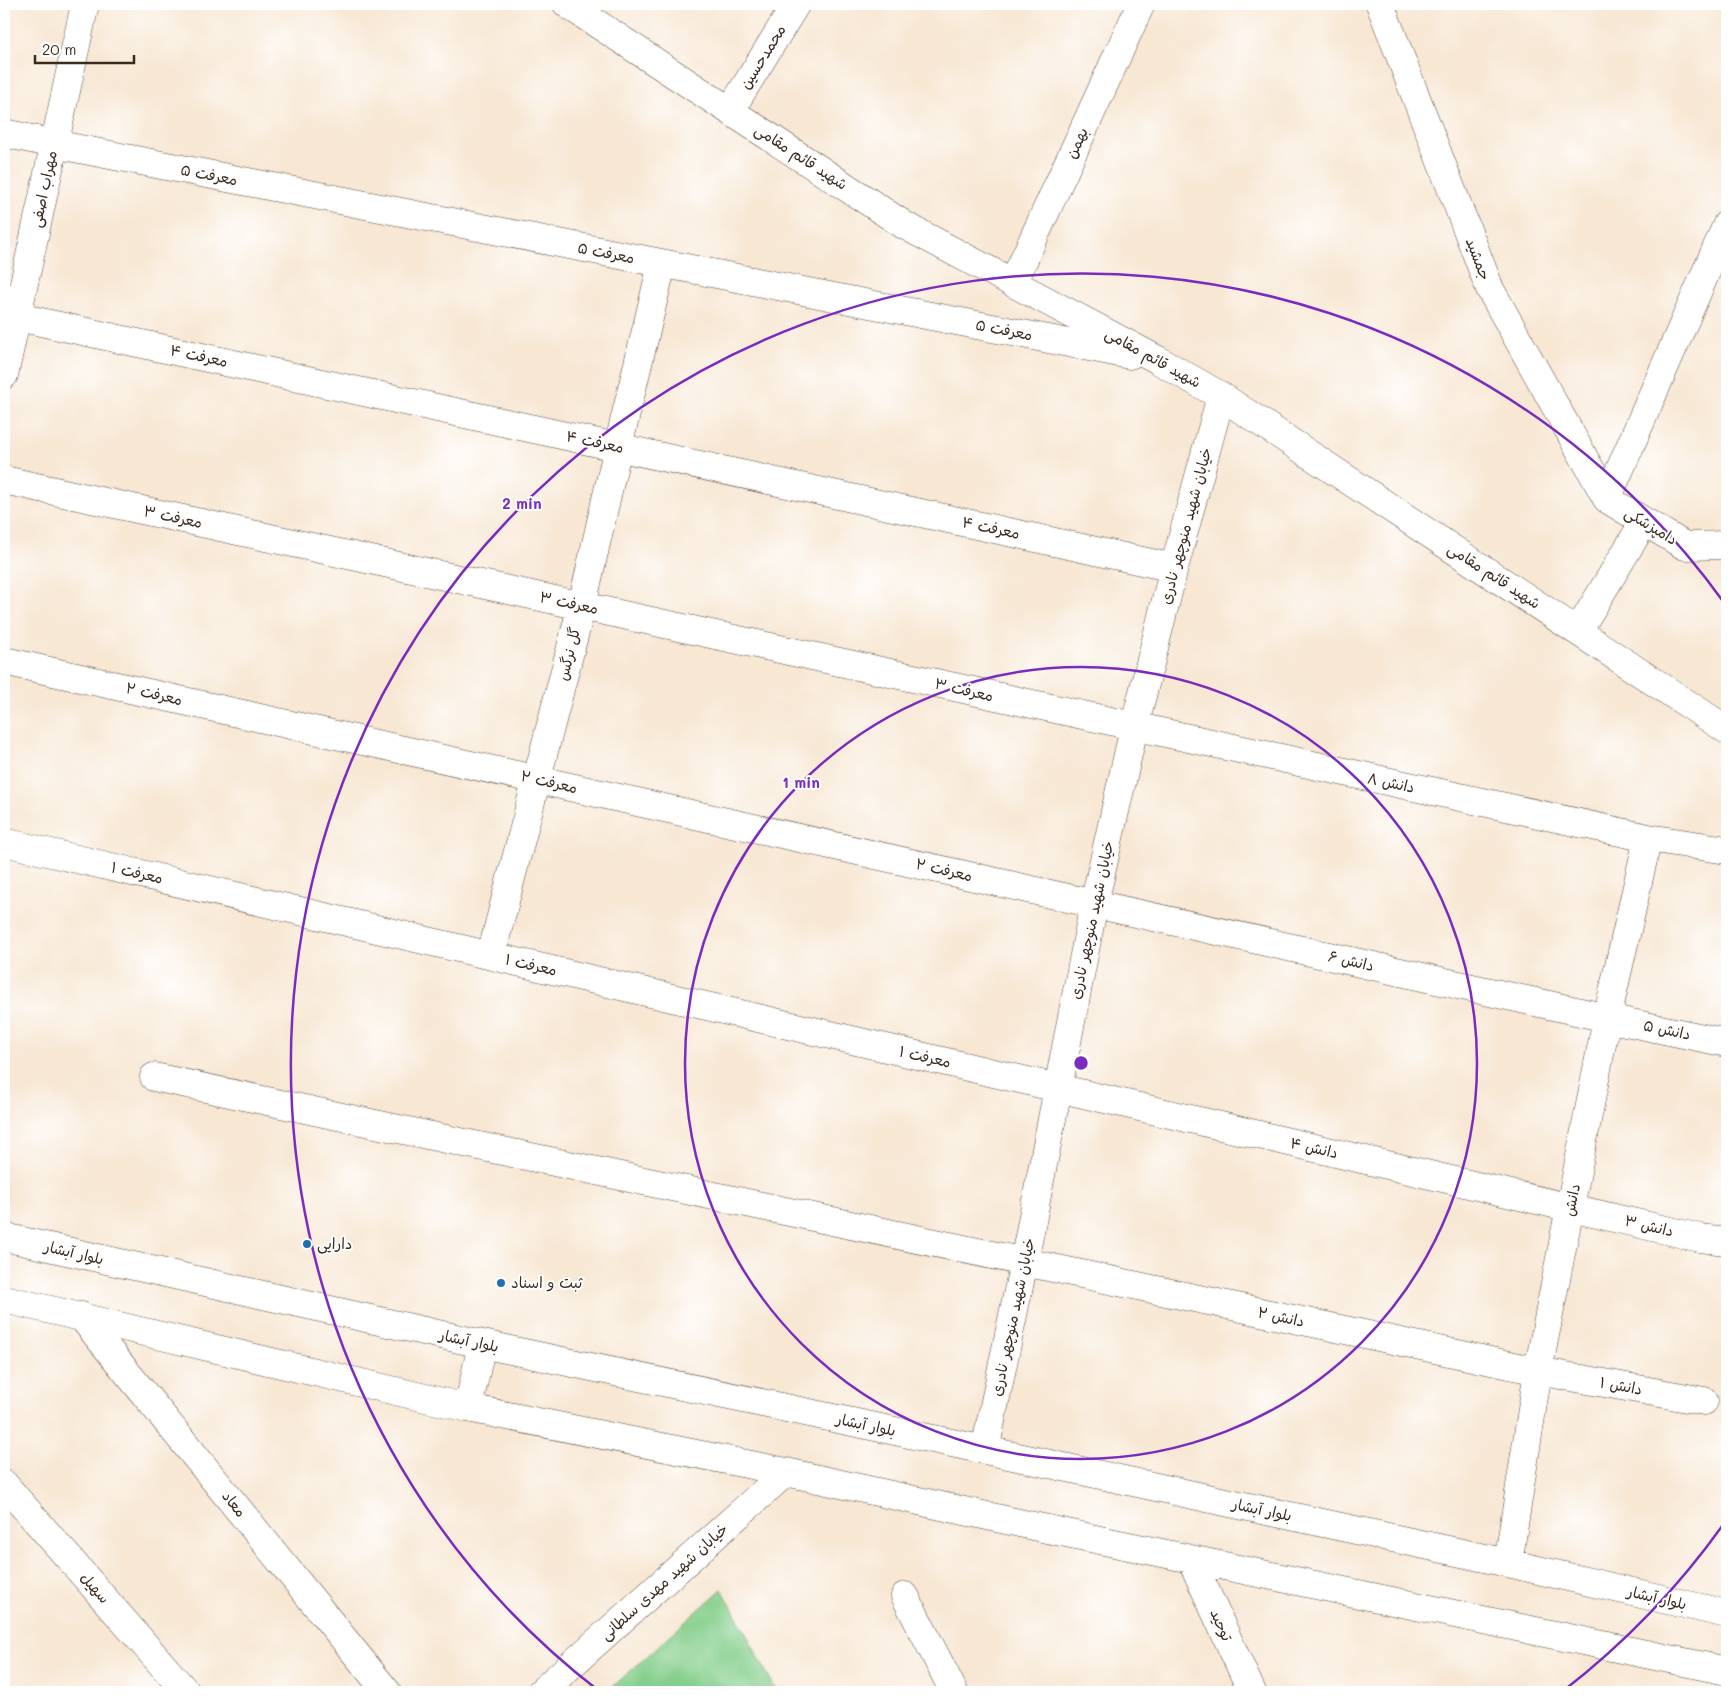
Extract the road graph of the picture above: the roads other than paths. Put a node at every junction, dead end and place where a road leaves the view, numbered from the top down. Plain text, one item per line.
1 (85, 4) edge
2 (567, 4) edge
3 (796, 4) edge
4 (1141, 4) edge
5 (1380, 4) edge
6 (730, 111) junction
7 (4, 133) edge
8 (54, 144) junction
9 (1727, 224) edge
10 (662, 264) junction
11 (1013, 283) junction
12 (10, 315) edge
13 (1158, 360) junction
14 (4, 375) edge
15 (1221, 396) junction
16 (618, 447) junction
17 (4, 480) edge
18 (1607, 499) junction
19 (1644, 522) junction
20 (1727, 545) edge
21 (1174, 568) junction
22 (582, 605) junction
23 (1578, 631) junction
24 (4, 661) edge
25 (1134, 728) junction
26 (1727, 730) edge
27 (537, 780) junction
28 (1648, 838) junction
29 (4, 842) edge
30 (1727, 850) edge
31 (1094, 904) junction
32 (491, 955) junction
33 (1607, 1018) junction
34 (1727, 1043) edge
35 (154, 1077) dead end
36 (1058, 1088) junction
37 (1570, 1208) junction
38 (4, 1237) edge
39 (1727, 1241) edge
40 (1024, 1262) junction
41 (4, 1299) edge
42 (81, 1316) junction
43 (482, 1344) junction
44 (1538, 1372) junction
45 (1704, 1401) dead end
46 (468, 1408) junction
47 (985, 1450) junction
48 (786, 1472) junction
49 (4, 1484) edge
50 (1191, 1558) junction
51 (1508, 1563) junction
52 (905, 1596) dead end
53 (1727, 1614) edge
54 (1722, 1678) edge
55 (186, 1692) edge
56 (387, 1692) edge
57 (541, 1692) edge
58 (954, 1692) edge
59 (1252, 1692) edge

1 - 8 street, مهراب اصفی
2 - 6 street, شهید قائم مقامی
3 - 6 street, محمدحسین
4 - 11 street, بهمن
5 - 18 street, جمشید
6 - 11 street, شهید قائم مقامی
7 - 8 street, معرفت ۵
8 - 10 street, معرفت ۵
8 - 12 street, مهراب اصفی
9 - 18 street
10 - 13 street, معرفت ۵
10 - 16 street, گل نرگس
11 - 13 street, شهید قائم مقامی
12 - 14 street, مهراب اصفی
12 - 16 street, معرفت ۴
13 - 15 street, شهید قائم مقامی
15 - 21 street, خیابان شهید منوچهر نادری
15 - 23 street, شهید قائم مقامی
16 - 21 street, معرفت ۴
16 - 22 street, گل نرگس
17 - 22 street, معرفت ۳
18 - 19 street, دامپزشکی
19 - 20 street, دامپزشکی
19 - 23 street
21 - 25 street, خیابان شهید منوچهر نادری
22 - 25 street, معرفت ۳
22 - 27 street, گل نرگس
23 - 26 street, شهید قائم مقامی
24 - 27 street, معرفت ۲
25 - 28 street, دانش ۸
25 - 31 street, خیابان شهید منوچهر نادری
27 - 31 street, معرفت ۲
27 - 32 street, گل نرگس
28 - 30 street, دانش ۸
28 - 33 street, دانش
29 - 32 street, معرفت ۱
31 - 33 street, دانش ۶
31 - 36 street, خیابان شهید منوچهر نادری
32 - 36 street, معرفت ۱
33 - 34 street, دانش ۵
33 - 37 street, دانش
35 - 40 street, دانش ۲
36 - 37 street, دانش ۴
36 - 40 street, خیابان شهید منوچهر نادری
37 - 39 street, دانش ۳
37 - 44 street, دانش
38 - 43 street, بلوار آبشار
40 - 44 street, دانش ۲
40 - 47 street, خیابان شهید منوچهر نادری
41 - 42 street
42 - 46 street
42 - 56 street, معاد
43 - 46 street
43 - 47 street, بلوار آبشار
44 - 45 street, دانش ۱
44 - 51 street, دانش
46 - 48 street
47 - 51 street, بلوار آبشار
48 - 50 street
48 - 57 street, خیابان شهید مهدی سلطانی
49 - 55 street, سهیل
50 - 54 street
50 - 59 street, توحید
51 - 53 street, بلوار آبشار
52 - 58 street

